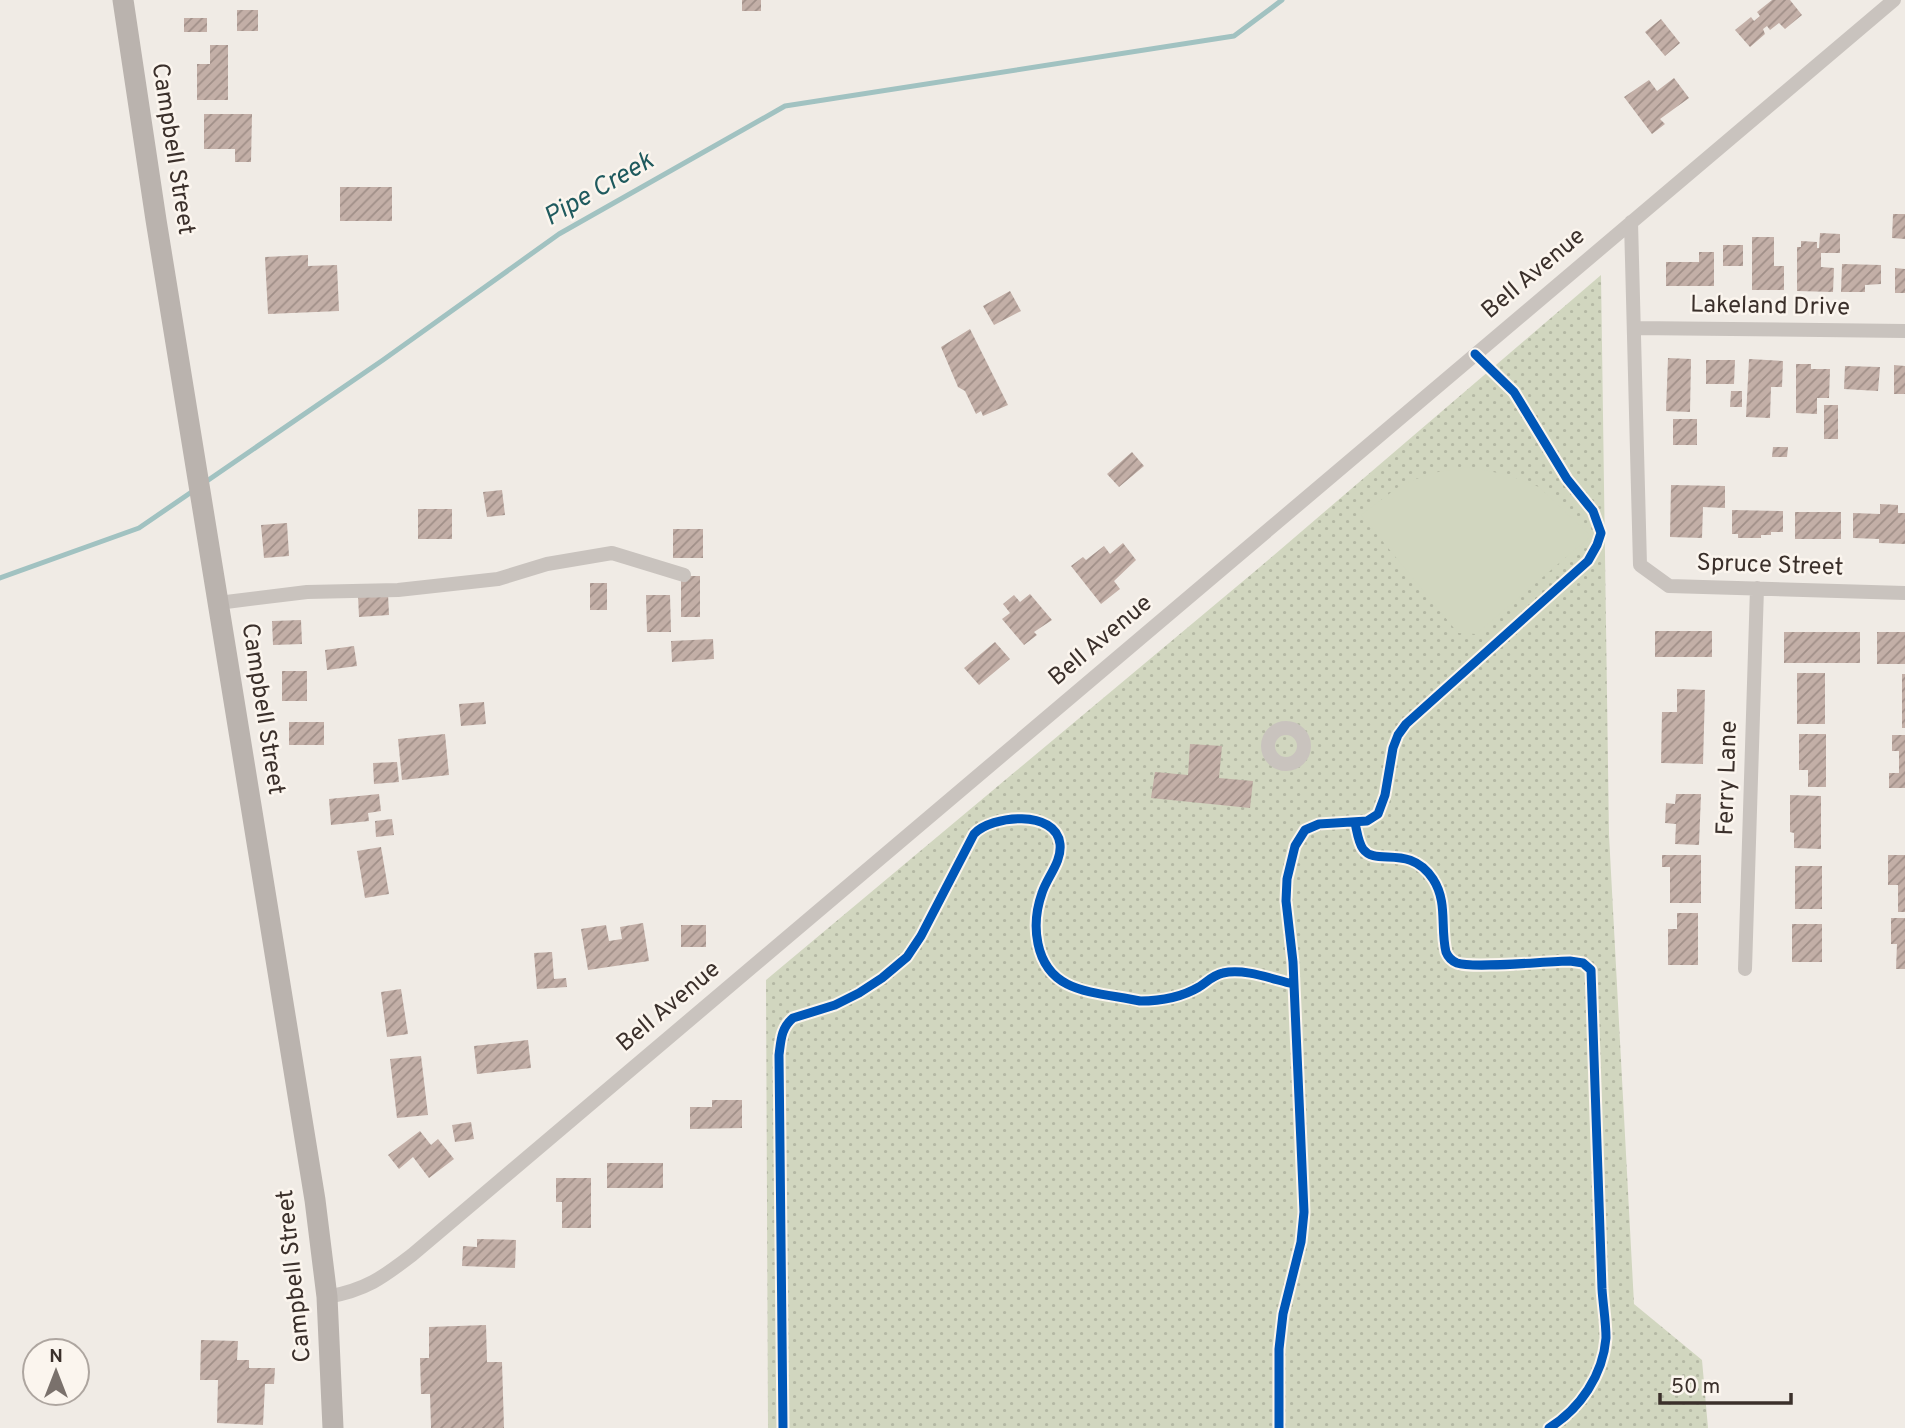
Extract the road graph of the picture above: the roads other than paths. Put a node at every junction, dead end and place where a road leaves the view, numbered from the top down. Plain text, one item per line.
1 (123, 0) edge
2 (1894, 0) edge
3 (1631, 222) junction
4 (1634, 328) junction
5 (1905, 331) edge
6 (684, 575) dead end
7 (1757, 587) junction
8 (1905, 593) edge
9 (218, 603) junction
10 (1745, 969) dead end
11 (327, 1297) junction
12 (333, 1428) edge

1 - 9 street, Campbell Street
2 - 3 street, Bell Avenue
3 - 4 street
3 - 11 street, Bell Avenue
4 - 5 street, Lakeland Drive
4 - 7 street, Spruce Street
6 - 9 street
7 - 8 street, Spruce Street
7 - 10 street, Ferry Lane
9 - 11 street, Campbell Street
11 - 12 street, Campbell Street

